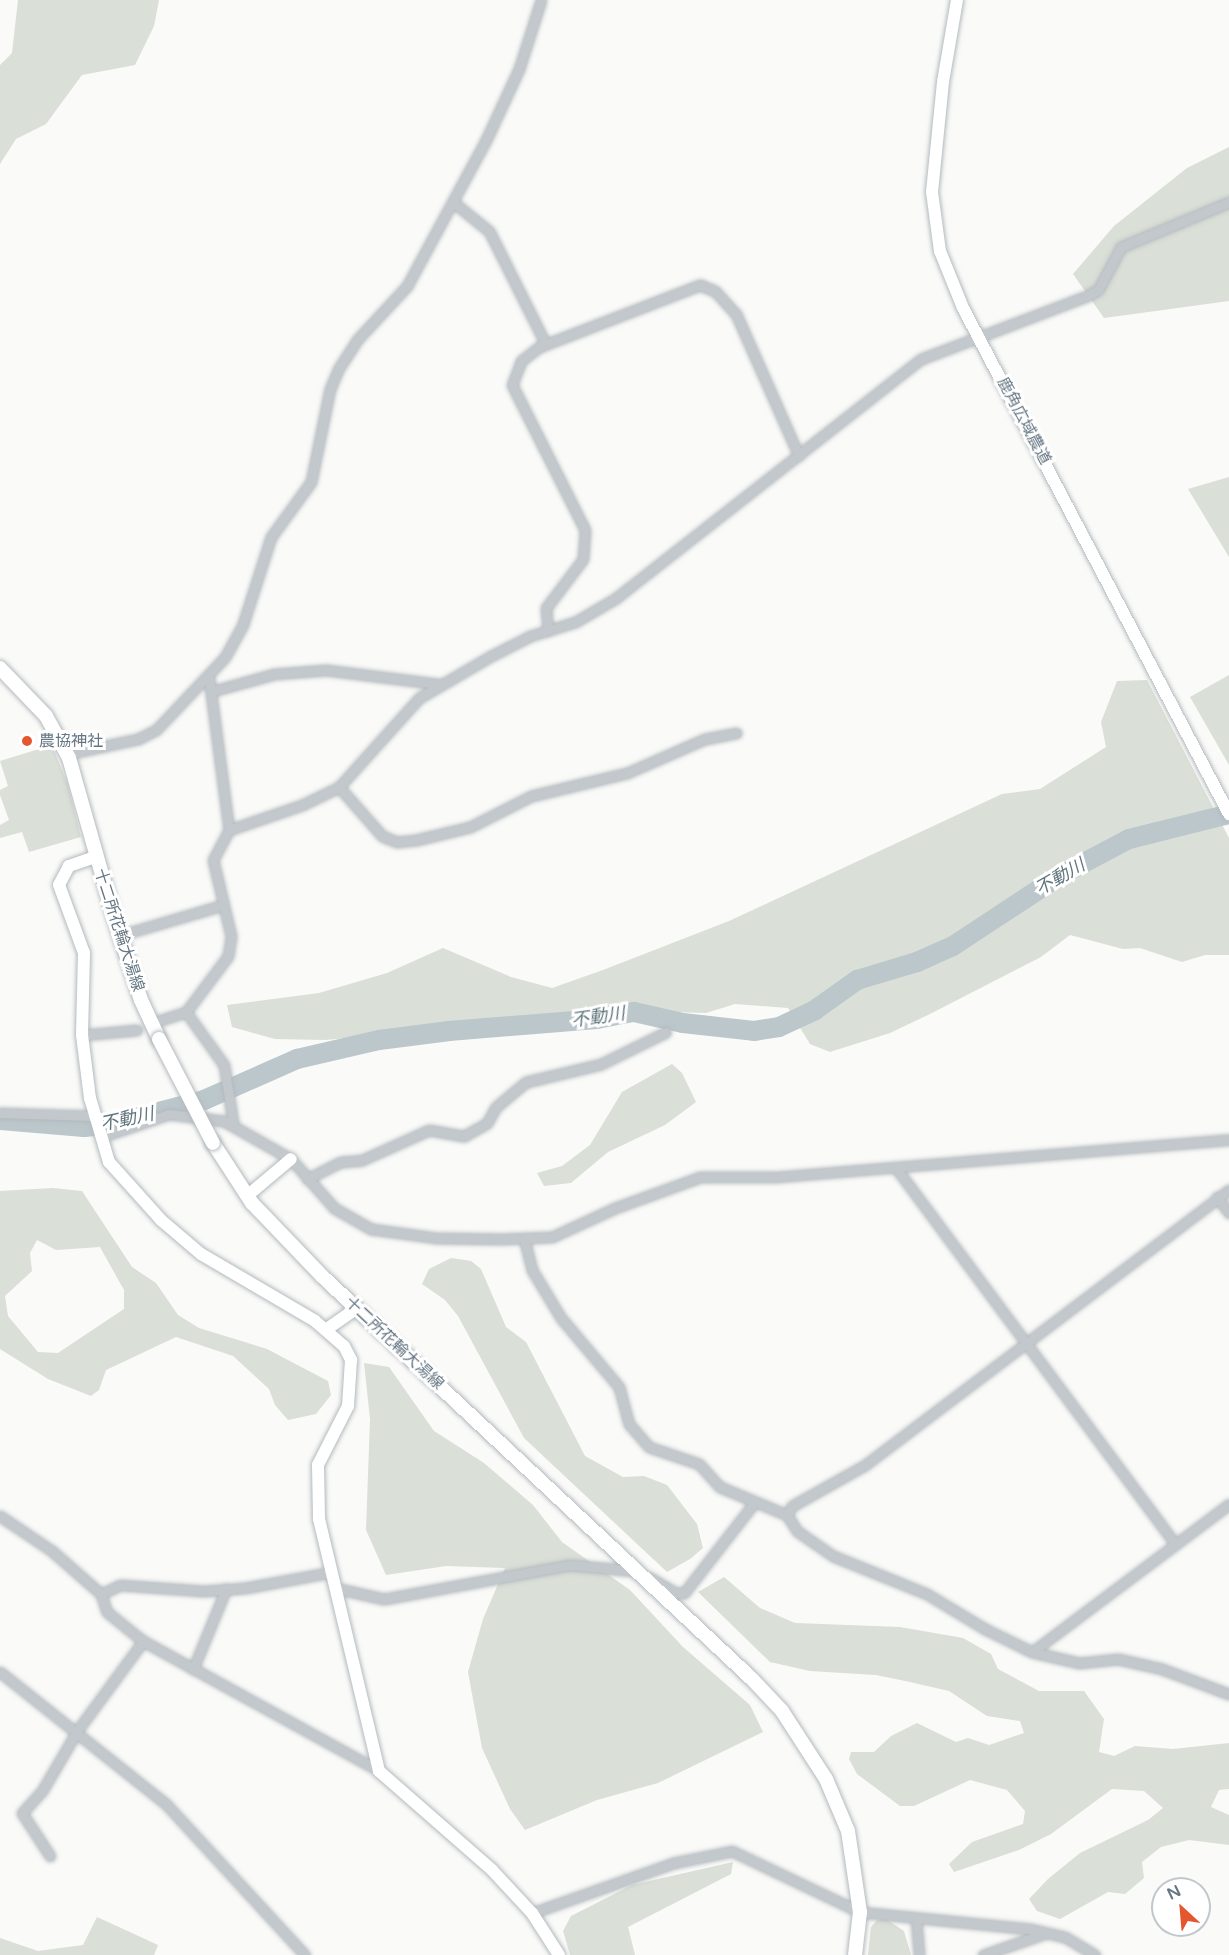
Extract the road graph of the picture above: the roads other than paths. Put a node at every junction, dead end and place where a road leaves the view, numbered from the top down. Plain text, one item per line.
1 (541, 0) edge
2 (957, 0) edge
3 (453, 202) junction
4 (1229, 202) edge
5 (980, 338) junction
6 (546, 345) junction
7 (799, 456) junction
8 (548, 631) junction
9 (0, 668) edge
10 (209, 678) junction
11 (439, 684) junction
12 (213, 691) junction
13 (736, 733) dead end
14 (67, 754) junction
15 (339, 787) junction
16 (1229, 814) edge
17 (230, 830) junction
18 (95, 857) junction
19 (223, 905) junction
20 (121, 935) junction
21 (186, 1012) junction
22 (161, 1020) dead end
23 (138, 1030) dead end
24 (666, 1032) dead end
25 (82, 1035) junction
26 (0, 1113) edge
27 (233, 1123) junction
28 (98, 1127) junction
29 (1229, 1140) edge
30 (291, 1159) junction
31 (896, 1168) junction
32 (307, 1179) junction
33 (1229, 1190) edge
34 (247, 1196) junction
35 (1217, 1197) junction
36 (1229, 1213) edge
37 (524, 1238) junction
38 (357, 1308) junction
39 (327, 1329) junction
40 (1024, 1345) junction
41 (754, 1503) junction
42 (1229, 1504) edge
43 (787, 1515) junction
44 (0, 1516) edge
45 (1175, 1544) junction
46 (332, 1572) junction
47 (637, 1572) junction
48 (335, 1588) junction
49 (226, 1589) junction
50 (101, 1594) junction
51 (143, 1641) junction
52 (1032, 1652) junction
53 (193, 1669) junction
54 (0, 1672) edge
55 (1229, 1694) edge
56 (77, 1731) junction
57 (379, 1771) junction
58 (50, 1856) dead end
59 (860, 1912) junction
60 (532, 1913) junction
61 (916, 1918) junction
62 (1048, 1933) junction
63 (305, 1955) edge
64 (559, 1955) edge
65 (855, 1955) edge
66 (919, 1955) edge
67 (983, 1955) edge
68 (1095, 1955) edge

1 - 3 street
2 - 5 street, 鹿角広域農道
3 - 6 street
3 - 10 street
4 - 5 street
5 - 7 street
5 - 16 street, 鹿角広域農道
6 - 7 street
6 - 8 street
7 - 8 street
8 - 11 street
9 - 14 main road, 十二所花輪大湯線
10 - 12 street
10 - 14 street
11 - 12 street
11 - 15 street
12 - 17 street
13 - 15 street
14 - 18 main road, 十二所花輪大湯線
15 - 17 street
17 - 19 street
18 - 20 main road, 十二所花輪大湯線
18 - 25 street
19 - 20 street
19 - 21 street
20 - 34 main road, 十二所花輪大湯線, bridge
21 - 22 street
21 - 27 street
23 - 25 street
24 - 32 street
25 - 28 street
26 - 28 street
27 - 28 street
27 - 30 street
28 - 39 street
29 - 31 street
30 - 32 street
30 - 34 street
31 - 37 street
31 - 40 street
32 - 37 street
33 - 35 street
34 - 38 main road, 十二所花輪大湯線
35 - 36 street
35 - 40 street
37 - 41 street
38 - 39 street
38 - 47 main road, 十二所花輪大湯線
39 - 46 street
40 - 43 street
40 - 45 street
41 - 43 street
41 - 47 street
42 - 45 street
43 - 52 street
44 - 50 street
45 - 52 street
46 - 48 street
46 - 49 street
47 - 48 street
47 - 59 main road, 十二所花輪大湯線
48 - 57 street
49 - 50 street
49 - 53 street
50 - 51 street
51 - 53 street
51 - 56 street
52 - 55 street
53 - 57 street
54 - 56 street
56 - 58 street
56 - 63 street
57 - 60 street
59 - 60 street
59 - 61 street
59 - 65 main road, 十二所花輪大湯線
60 - 64 street
61 - 62 street
61 - 66 street
62 - 67 street
62 - 68 street

